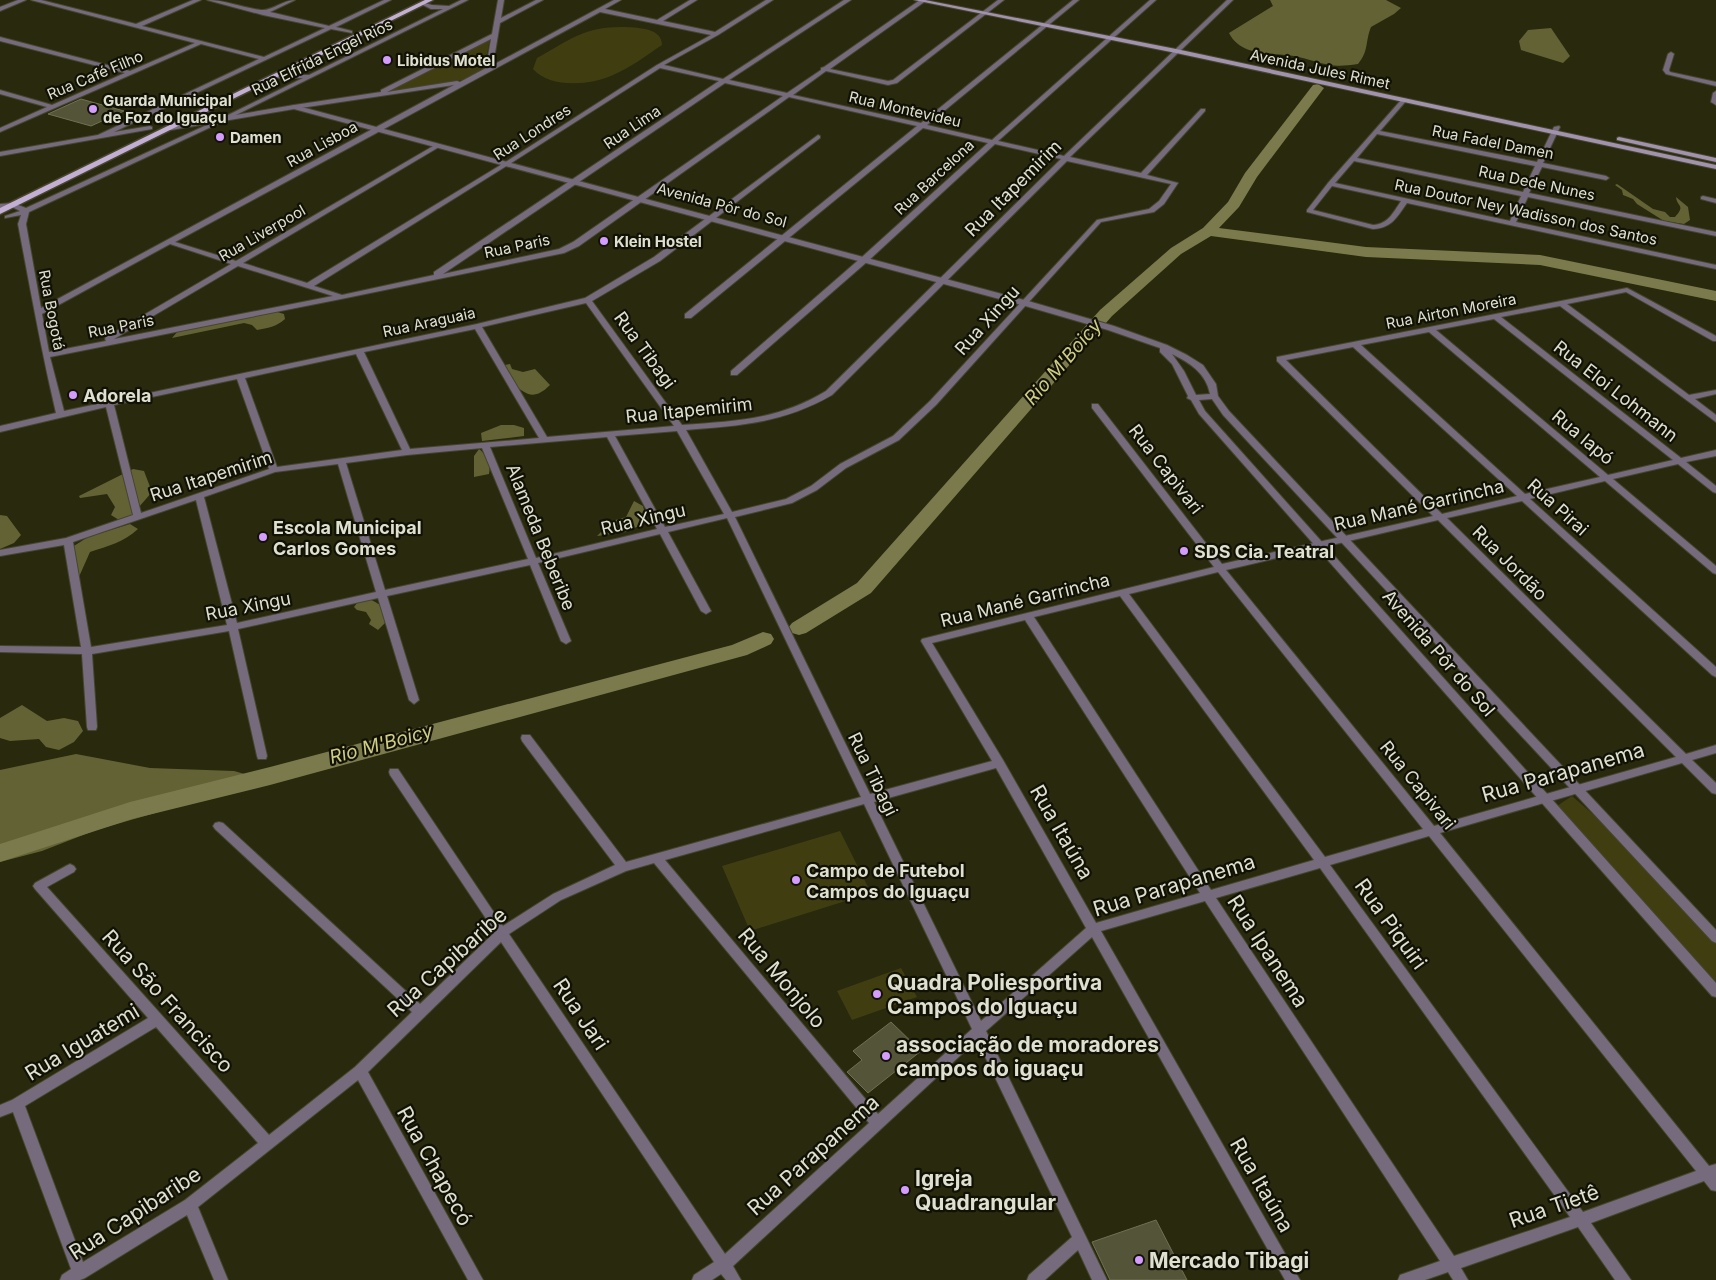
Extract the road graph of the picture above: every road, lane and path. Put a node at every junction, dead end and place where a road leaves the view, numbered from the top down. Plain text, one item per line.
1 (23, 0) edge
2 (34, 0) edge
3 (198, 0) edge
4 (210, 0) edge
5 (292, 0) edge
6 (388, 0) edge
7 (465, 0) edge
8 (501, 0) edge
9 (540, 0) edge
10 (618, 0) edge
11 (694, 0) edge
12 (770, 0) edge
13 (848, 0) edge
14 (921, 0) edge
15 (946, 0) edge
16 (1001, 0) edge
17 (1076, 0) edge
18 (1152, 0) edge
19 (1230, 0) edge
20 (423, 1) edge
21 (4, 5) edge
22 (453, 6) junction
23 (989, 8) junction
24 (600, 10) junction
25 (263, 13) junction
26 (984, 13) junction
27 (658, 22) junction
28 (496, 23) junction
29 (1046, 23) junction
30 (137, 26) junction
31 (329, 29) junction
32 (350, 32) junction
33 (716, 34) junction
34 (494, 35) junction
35 (1112, 36) junction
36 (0, 39) edge
37 (199, 42) junction
38 (1179, 49) junction
39 (1671, 54) dead end
40 (266, 59) junction
41 (659, 66) junction
42 (489, 68) junction
43 (823, 69) junction
44 (132, 73) junction
45 (274, 76) junction
46 (311, 76) junction
47 (724, 80) junction
48 (464, 82) junction
49 (1716, 84) edge
50 (0, 92) edge
51 (1716, 93) edge
52 (789, 94) junction
53 (374, 96) junction
54 (1404, 100) junction
55 (1716, 103) edge
56 (52, 107) junction
57 (294, 108) junction
58 (1203, 110) dead end
59 (196, 115) junction
60 (224, 119) junction
61 (921, 125) junction
62 (150, 128) junction
63 (171, 128) junction
64 (0, 130) edge
65 (375, 130) junction
66 (1556, 130) junction
67 (1376, 132) junction
68 (99, 137) junction
69 (818, 137) dead end
70 (115, 140) dead end
71 (993, 142) junction
72 (437, 146) junction
73 (2, 153) edge
74 (1066, 158) junction
75 (1352, 159) junction
76 (1716, 160) edge
77 (506, 164) junction
78 (1539, 165) junction
79 (1716, 167) edge
80 (1142, 175) junction
81 (1606, 178) dead end
82 (573, 182) junction
83 (1175, 183) joint
84 (1330, 184) junction
85 (1525, 195) junction
86 (1703, 198) dead end
87 (638, 200) junction
88 (1405, 200) junction
89 (1716, 201) edge
90 (0, 202) edge
91 (13, 205) junction
92 (0, 206) edge
93 (26, 211) junction
94 (2, 214) edge
95 (710, 219) junction
96 (1512, 223) junction
97 (22, 224) junction
98 (1716, 234) edge
99 (783, 238) junction
100 (169, 242) junction
101 (865, 259) junction
102 (237, 264) junction
103 (1716, 266) edge
104 (432, 278) junction
105 (943, 280) junction
106 (308, 286) junction
107 (341, 297) junction
108 (588, 300) junction
109 (1025, 303) junction
110 (1561, 303) junction
111 (38, 313) junction
112 (688, 316) dead end
113 (1496, 316) junction
114 (477, 326) junction
115 (1430, 329) junction
116 (1140, 338) junction
117 (1716, 339) edge
118 (102, 343) junction
119 (1355, 344) junction
120 (359, 351) junction
121 (46, 355) junction
122 (1280, 359) joint
123 (1200, 367) junction
124 (734, 373) dead end
125 (1182, 373) junction
126 (240, 376) junction
127 (1716, 392) edge
128 (1214, 396) junction
129 (1191, 398) junction
130 (1688, 398) junction
131 (109, 404) junction
132 (1095, 406) dead end
133 (61, 414) junction
134 (1716, 419) edge
135 (680, 428) junction
136 (0, 429) edge
137 (610, 435) junction
138 (544, 439) junction
139 (485, 445) junction
140 (407, 452) junction
141 (1716, 453) edge
142 (341, 460) junction
143 (1679, 461) junction
144 (274, 470) junction
145 (1606, 478) junction
146 (1716, 490) edge
147 (199, 496) junction
148 (1523, 497) junction
149 (730, 516) junction
150 (138, 517) junction
151 (1440, 517) junction
152 (661, 532) junction
153 (1343, 539) junction
154 (68, 541) junction
155 (1321, 545) junction
156 (0, 553) edge
157 (534, 561) junction
158 (1220, 568) junction
159 (1716, 571) edge
160 (1122, 594) junction
161 (383, 595) junction
162 (706, 611) dead end
163 (1028, 616) junction
164 (233, 626) junction
165 (566, 641) dead end
166 (926, 641) joint
167 (0, 649) edge
168 (87, 651) junction
169 (1716, 673) edge
170 (414, 700) dead end
171 (92, 727) dead end
172 (526, 738) dead end
173 (1716, 749) edge
174 (262, 756) dead end
175 (1684, 758) junction
176 (999, 763) junction
177 (394, 772) dead end
178 (1578, 789) junction
179 (1716, 790) edge
180 (1544, 799) junction
181 (866, 801) junction
182 (219, 826) dead end
183 (1433, 831) junction
184 (657, 858) junction
185 (1322, 862) junction
186 (623, 867) junction
187 (70, 869) dead end
188 (1208, 895) junction
189 (1094, 928) junction
190 (502, 932) junction
191 (1716, 938) edge
192 (1716, 992) edge
193 (420, 1012) junction
194 (158, 1019) junction
195 (978, 1030) junction
196 (360, 1071) junction
197 (18, 1104) junction
198 (0, 1112) edge
199 (878, 1124) junction
200 (266, 1143) junction
201 (1711, 1171) edge
202 (1716, 1184) edge
203 (190, 1205) junction
204 (1580, 1220) junction
205 (1080, 1240) junction
206 (724, 1264) junction
207 (1451, 1264) junction
208 (80, 1273) junction
209 (67, 1280) edge
210 (221, 1280) edge
211 (476, 1280) edge
212 (699, 1280) edge
213 (734, 1280) edge
214 (1034, 1280) edge
215 (1100, 1280) edge
216 (1293, 1280) edge
217 (1405, 1280) edge
218 (1462, 1280) edge
219 (1624, 1280) edge

1 - 21 street
2 - 30 street
3 - 30 street
4 - 25 street
5 - 25 street
6 - 31 street
7 - 22 street, Rua Elfrida Engel Rios
8 - 28 street
9 - 28 street
10 - 24 street, Rua Lisboa
11 - 27 street
12 - 33 street, Rua Londres
13 - 47 street, Rua Lima
14 - 26 main road, Avenida Jules Rimet
14 - 43 street, Rua Paris
15 - 23 main road, Avenida Jules Rimet
16 - 23 street
17 - 29 street
18 - 35 street, Rua Barcelona
19 - 38 street, Rua Itapemirim
20 - 22 street
20 - 32 main road
20 - 45 main road
22 - 46 street, Rua Elfrida Engel Rios
23 - 26 street
23 - 29 main road, Avenida Jules Rimet
24 - 27 street
24 - 42 street, Rua Lisboa
25 - 31 street
26 - 29 main road, Avenida Jules Rimet
26 - 43 street
27 - 33 street
28 - 34 street
29 - 35 main road, Avenida Jules Rimet
29 - 61 street
30 - 37 street
31 - 32 street
31 - 40 street
32 - 62 main road
33 - 41 street, Rua Londres
34 - 42 street
34 - 53 street
35 - 38 main road, Avenida Jules Rimet
35 - 71 street, Rua Barcelona
36 - 44 street
37 - 40 street
37 - 44 street, Rua Café Filho
38 - 54 main road, Avenida Jules Rimet
38 - 66 main road, Avenida Jules Rimet
38 - 74 street, Rua Itapemirim
39 - 49 street
40 - 68 street
41 - 47 street, Rua Montevideu
41 - 77 street, Rua Londres
42 - 48 street, Rua Lisboa
43 - 52 street, Rua Paris
44 - 56 street, Rua Café Filho
45 - 46 street
45 - 59 main road
46 - 60 street, Rua Elfrida Engel Rios
47 - 52 street, Rua Montevideu
47 - 82 street, Rua Lima
48 - 53 street
48 - 65 street, Rua Lisboa
50 - 56 street
51 - 55 street
52 - 61 street, Rua Montevideu
52 - 87 street, Rua Paris
53 - 57 street
54 - 66 main road, Avenida Jules Rimet
54 - 67 street
56 - 64 street, Rua Café Filho
57 - 60 street
57 - 65 street, Avenida Pôr do Sol
58 - 80 street
59 - 60 street
59 - 63 main road
60 - 63 street
60 - 93 street, Rua Elfrida Engel Rios
61 - 71 street, Rua Montevideu
61 - 99 street
62 - 68 street
62 - 90 main road
63 - 91 main road
65 - 72 street, Avenida Pôr do Sol
65 - 100 street, Rua Lisboa
66 - 76 main road, Avenida Jules Rimet
66 - 78 street
66 - 79 main road, Avenida Jules Rimet
67 - 75 street
67 - 78 street, Rua Fadel Damen
68 - 70 street
68 - 73 street
69 - 95 street, Rua Araguaia
71 - 74 street, Rua Montevideu
71 - 101 street, Rua Barcelona
72 - 77 street, Avenida Pôr do Sol
72 - 102 street, Rua Liverpool
74 - 80 street, Rua Montevideu
74 - 105 street, Rua Itapemirim
75 - 84 street
75 - 85 street, Rua Dede Nunes
77 - 82 street, Avenida Pôr do Sol
77 - 106 street, Rua Londres
78 - 81 street, Rua Fadel Damen
78 - 85 street
80 - 83 street, Rua Montevideu
82 - 87 street, Avenida Pôr do Sol
82 - 104 street, Rua Lima
83 - 109 street, Rua Xingu
84 - 88 street, Rua Doutor Ney Wadisson dos Santos
84 - 88 street
85 - 96 street
85 - 98 street, Rua Dede Nunes
86 - 89 street
87 - 95 street, Avenida Pôr do Sol
87 - 104 street, Rua Paris
88 - 96 street, Rua Doutor Ney Wadisson dos Santos
91 - 92 street
91 - 93 street
91 - 94 main road
93 - 94 street, Rua Elfrida Engel Rios
93 - 97 street, Rua Bogotá
94 - 97 street
95 - 99 street, Avenida Pôr do Sol
95 - 108 street, Rua Araguaia
96 - 103 street, Rua Doutor Ney Wadisson dos Santos
97 - 111 street, Rua Bogotá
99 - 101 street, Avenida Pôr do Sol
99 - 112 street
100 - 102 street
100 - 111 street, Rua Lisboa
101 - 105 street, Avenida Pôr do Sol
101 - 124 street, Rua Barcelona
102 - 106 street
102 - 118 street, Rua Liverpool
104 - 107 street, Rua Paris
105 - 109 street, Avenida Pôr do Sol
105 - 135 street, Rua Itapemirim
106 - 107 street
107 - 118 street, Rua Paris
108 - 114 street, Rua Araguaia
108 - 135 street, Rua Tibagi
109 - 116 street, Avenida Pôr do Sol
109 - 149 street, Rua Xingu
110 - 113 street, Rua Airton Moreira
110 - 117 street, Rua Airton Moreira
110 - 130 street
111 - 121 street, Rua Bogotá
113 - 115 street, Rua Airton Moreira
113 - 143 street, Rua Eloi Lohmann
114 - 120 street, Rua Araguaia
114 - 138 street
115 - 119 street, Rua Airton Moreira
115 - 145 street, Rua Iapó
116 - 123 street, Avenida Pôr do Sol
116 - 125 street, Avenida Pôr do Sol
118 - 121 street, Rua Paris
119 - 122 street, Rua Airton Moreira
119 - 148 street, Rua Pirai
120 - 126 street, Rua Araguaia
120 - 140 street
121 - 133 street, Rua Bogotá
122 - 151 street, Rua Jordão
123 - 125 street
123 - 128 street, Avenida Pôr do Sol
125 - 129 street, Avenida Pôr do Sol
126 - 131 street, Rua Araguaia
126 - 144 street
127 - 130 street
128 - 129 street
128 - 153 street, Avenida Pôr do Sol
129 - 155 street, Avenida Pôr do Sol
130 - 134 street
131 - 133 street, Rua Araguaia
131 - 150 street
132 - 158 street, Rua Capivari
133 - 136 street, Rua Araguaia
135 - 137 street, Rua Itapemirim
135 - 149 street, Rua Tibagi
137 - 138 street, Rua Itapemirim
137 - 152 street
138 - 139 street, Rua Itapemirim
139 - 140 street, Rua Itapemirim
139 - 157 street, Alameda Beberibe
140 - 142 street, Rua Itapemirim
141 - 143 street, Rua Mané Garrincha
142 - 144 street, Rua Itapemirim
142 - 161 street
143 - 145 street, Rua Mané Garrincha
143 - 146 street, Rua Eloi Lohmann
144 - 147 street, Rua Itapemirim
145 - 148 street, Rua Mané Garrincha
145 - 159 street, Rua Iapó
147 - 150 street, Rua Itapemirim
147 - 164 street
148 - 151 street, Rua Mané Garrincha
148 - 169 street, Rua Pirai
149 - 152 street, Rua Xingu
149 - 181 street, Rua Tibagi
150 - 154 street, Rua Itapemirim
151 - 153 street, Rua Mané Garrincha
151 - 175 street, Rua Jordão
152 - 157 street, Rua Xingu
152 - 162 street
153 - 155 street, Rua Mané Garrincha
153 - 178 street, Avenida Pôr do Sol
154 - 156 street, Rua Itapemirim
154 - 168 street
155 - 158 street, Rua Mané Garrincha
155 - 180 street, Avenida Pôr do Sol
157 - 161 street, Rua Xingu
157 - 165 street, Alameda Beberibe
158 - 160 street, Rua Mané Garrincha
158 - 183 street, Rua Capivari
160 - 163 street, Rua Mané Garrincha
160 - 185 street, Rua Piquiri
161 - 164 street, Rua Xingu
161 - 170 street
163 - 166 street, Rua Mané Garrincha
163 - 188 street, Rua Ipanema
164 - 168 street, Rua Xingu
164 - 174 street
166 - 176 street, Rua Itaúna
167 - 168 street, Rua Xingu
168 - 171 street
172 - 186 street
173 - 175 street, Rua Parapanema
175 - 178 street, Rua Parapanema
175 - 179 street, Rua Jordão
176 - 181 street, Rua Capibaribe
176 - 189 street, Rua Itaúna
177 - 190 street, Rua Jari
178 - 180 street, Rua Parapanema
178 - 191 street, Avenida Pôr do Sol
180 - 183 street, Rua Parapanema
180 - 192 street, Avenida Pôr do Sol
181 - 184 street, Rua Capibaribe
181 - 195 street, Rua Tibagi
182 - 193 street
183 - 185 street, Rua Parapanema
183 - 201 street, Rua Capivari
184 - 186 street, Rua Capibaribe
184 - 199 street, Rua Monjolo
185 - 188 street, Rua Parapanema
185 - 204 street, Rua Piquiri
186 - 190 street, Rua Capibaribe
187 - 194 street, Rua São Francisco
188 - 189 street, Rua Parapanema
188 - 207 street, Rua Ipanema
189 - 195 street, Rua Parapanema
189 - 216 street, Rua Itaúna
190 - 193 street, Rua Capibaribe
190 - 206 street, Rua Jari
193 - 196 street, Rua Capibaribe
194 - 197 street, Rua Iguatemi
194 - 200 street, Rua São Francisco
195 - 199 street, Rua Parapanema
195 - 205 street, Rua Tibagi
196 - 200 street, Rua Capibaribe
196 - 211 street, Rua Chapecó
197 - 198 street, Rua Iguatemi
197 - 208 street
199 - 206 street, Rua Parapanema
200 - 203 street, Rua Capibaribe
201 - 202 street, Rua Capivari
201 - 204 street, Rua Tietê
203 - 208 street, Rua Capibaribe
203 - 210 street
204 - 207 street, Rua Tietê
204 - 219 street, Rua Piquiri
205 - 214 street
205 - 215 street, Rua Tibagi
206 - 212 street, Rua Parapanema
206 - 213 street, Rua Jari
207 - 217 street, Rua Tietê
207 - 218 street, Rua Ipanema
208 - 209 street, Rua Capibaribe

